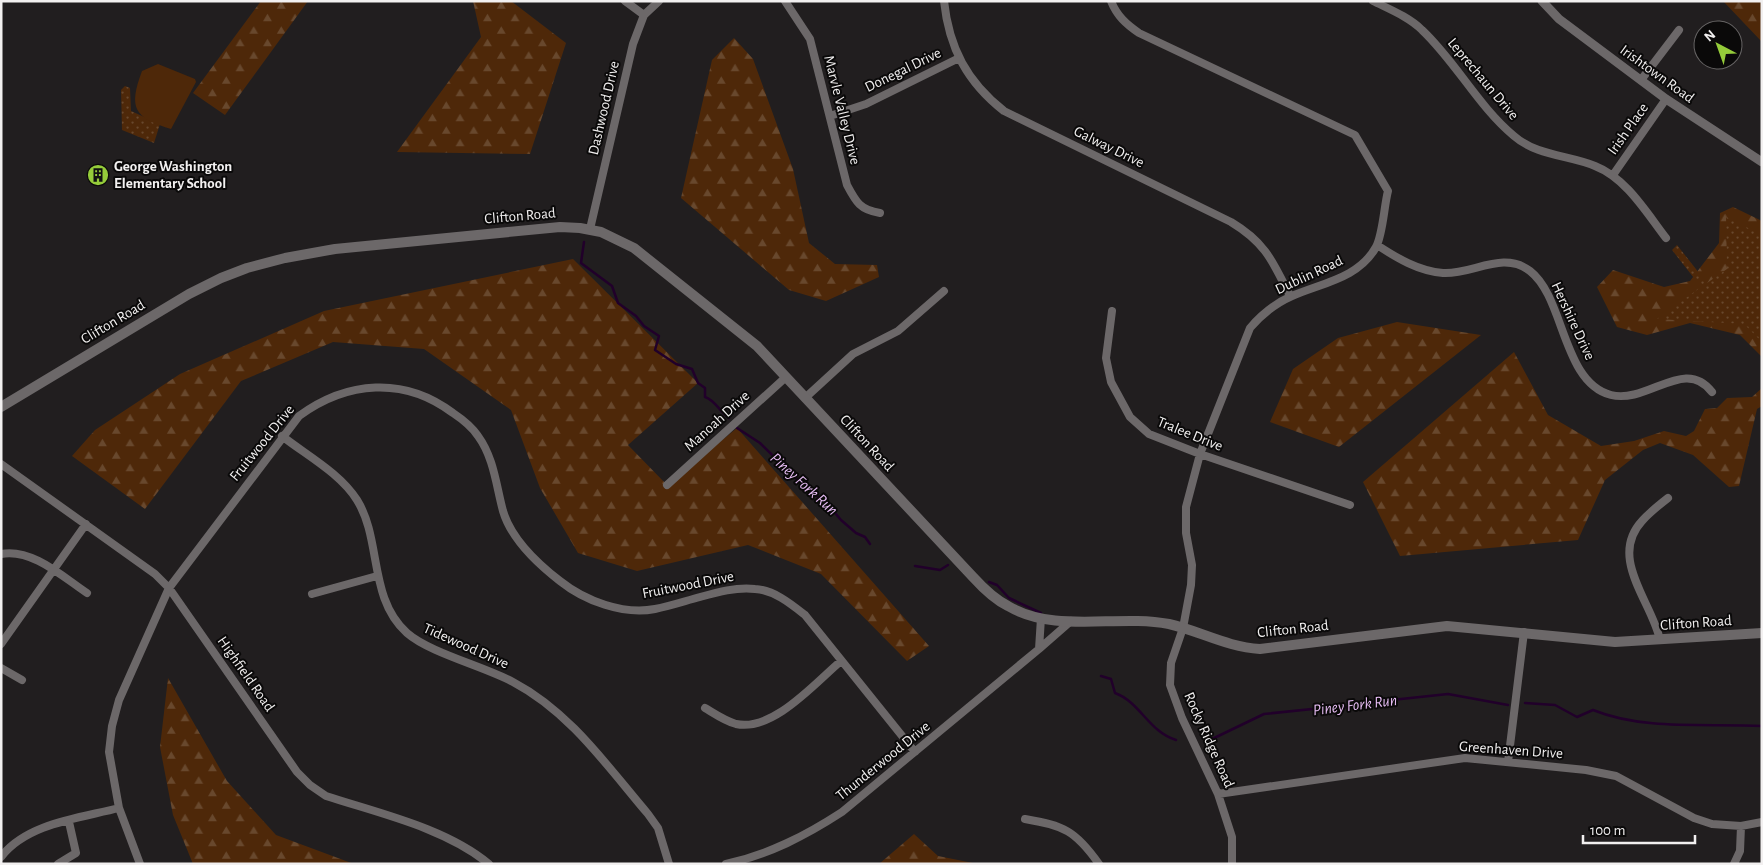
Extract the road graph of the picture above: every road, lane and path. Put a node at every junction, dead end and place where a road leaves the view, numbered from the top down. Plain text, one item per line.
1 (625, 1) edge
2 (658, 1) edge
3 (785, 1) edge
4 (944, 1) edge
5 (1111, 1) edge
6 (1373, 1) edge
7 (1542, 1) edge
8 (644, 15) junction
9 (1679, 30) dead end
10 (959, 58) junction
11 (1641, 80) junction
12 (1666, 99) junction
13 (830, 116) junction
14 (1762, 162) edge
15 (1613, 175) junction
16 (880, 213) dead end
17 (590, 229) junction
18 (1666, 238) dead end
19 (1377, 245) junction
20 (944, 291) dead end
21 (1290, 296) junction
22 (1112, 311) dead end
23 (786, 378) junction
24 (1712, 392) dead end
25 (805, 398) junction
26 (1, 407) edge
27 (282, 436) junction
28 (1200, 454) junction
29 (1, 464) edge
30 (667, 485) dead end
31 (1668, 498) dead end
32 (1350, 505) dead end
33 (86, 524) junction
34 (1, 554) edge
35 (53, 570) junction
36 (377, 576) junction
37 (169, 588) junction
38 (87, 593) dead end
39 (312, 594) dead end
40 (1041, 618) junction
41 (1071, 621) junction
42 (1183, 628) junction
43 (1524, 632) junction
44 (1762, 633) edge
45 (1660, 640) junction
46 (1, 644) edge
47 (1039, 649) junction
48 (841, 661) junction
49 (1, 668) edge
50 (22, 680) dead end
51 (705, 708) dead end
52 (915, 752) junction
53 (1508, 762) junction
54 (1218, 794) junction
55 (119, 808) junction
56 (1025, 819) dead end
57 (69, 822) junction
58 (1762, 822) edge
59 (1741, 826) junction
60 (1, 857) edge
61 (58, 864) edge
62 (140, 864) edge
63 (489, 864) edge
64 (669, 864) edge
65 (726, 864) edge
66 (1099, 864) edge
67 (1232, 864) edge
68 (1734, 864) edge

1 - 8 street
2 - 8 street, Dashwood Drive
3 - 13 street, Marvle Valley Drive
4 - 10 street, Galway Drive
5 - 19 street, Dublin Road
6 - 15 street, Leprechaun Drive
7 - 11 street, Irishtown Road
8 - 17 street, Dashwood Drive
9 - 11 street
10 - 13 street, Donegal Drive
10 - 21 street, Galway Drive
11 - 12 street, Irishtown Road
12 - 14 street, Irishtown Road
12 - 15 street, Irish Place
13 - 16 street, Marvle Valley Drive
15 - 18 street, Leprechaun Drive
17 - 23 main road, Clifton Road
17 - 26 main road, Clifton Road
19 - 21 street, Dublin Road
19 - 24 street, Hershire Drive
20 - 25 street
21 - 28 street, Dublin Road
22 - 28 street, Tralee Drive
23 - 25 main road, Clifton Road
23 - 30 street, Manoah Drive
25 - 40 main road, Clifton Road
27 - 36 street, Tidewood Drive
27 - 37 street, Fruitwood Drive
27 - 48 street, Fruitwood Drive
28 - 32 street, Tralee Drive
28 - 42 street, Dublin Road
29 - 33 street, Highfield Road
31 - 45 street
33 - 35 street
33 - 37 street, Highfield Road
34 - 35 street
35 - 38 street
35 - 46 street
36 - 39 street
36 - 64 street, Tidewood Drive
37 - 55 street, Fruitwood Drive
37 - 63 street, Highfield Road
40 - 41 main road, Clifton Road
40 - 47 street
41 - 42 main road, Clifton Road
41 - 47 street, Thunderwood Drive
42 - 43 main road, Clifton Road
42 - 54 street, Rocky Ridge Road
43 - 45 main road, Clifton Road
43 - 53 street
44 - 45 main road, Clifton Road
47 - 52 street, Thunderwood Drive
48 - 51 street
48 - 52 street, Fruitwood Drive
49 - 50 street
52 - 65 street, Thunderwood Drive
53 - 54 street, Greenhaven Drive
53 - 59 street, Greenhaven Drive
54 - 67 street, Rocky Ridge Road
55 - 57 street
55 - 62 street, Fruitwood Drive
56 - 66 street
57 - 60 street
57 - 61 street
58 - 59 street, Greenhaven Drive
59 - 68 street

